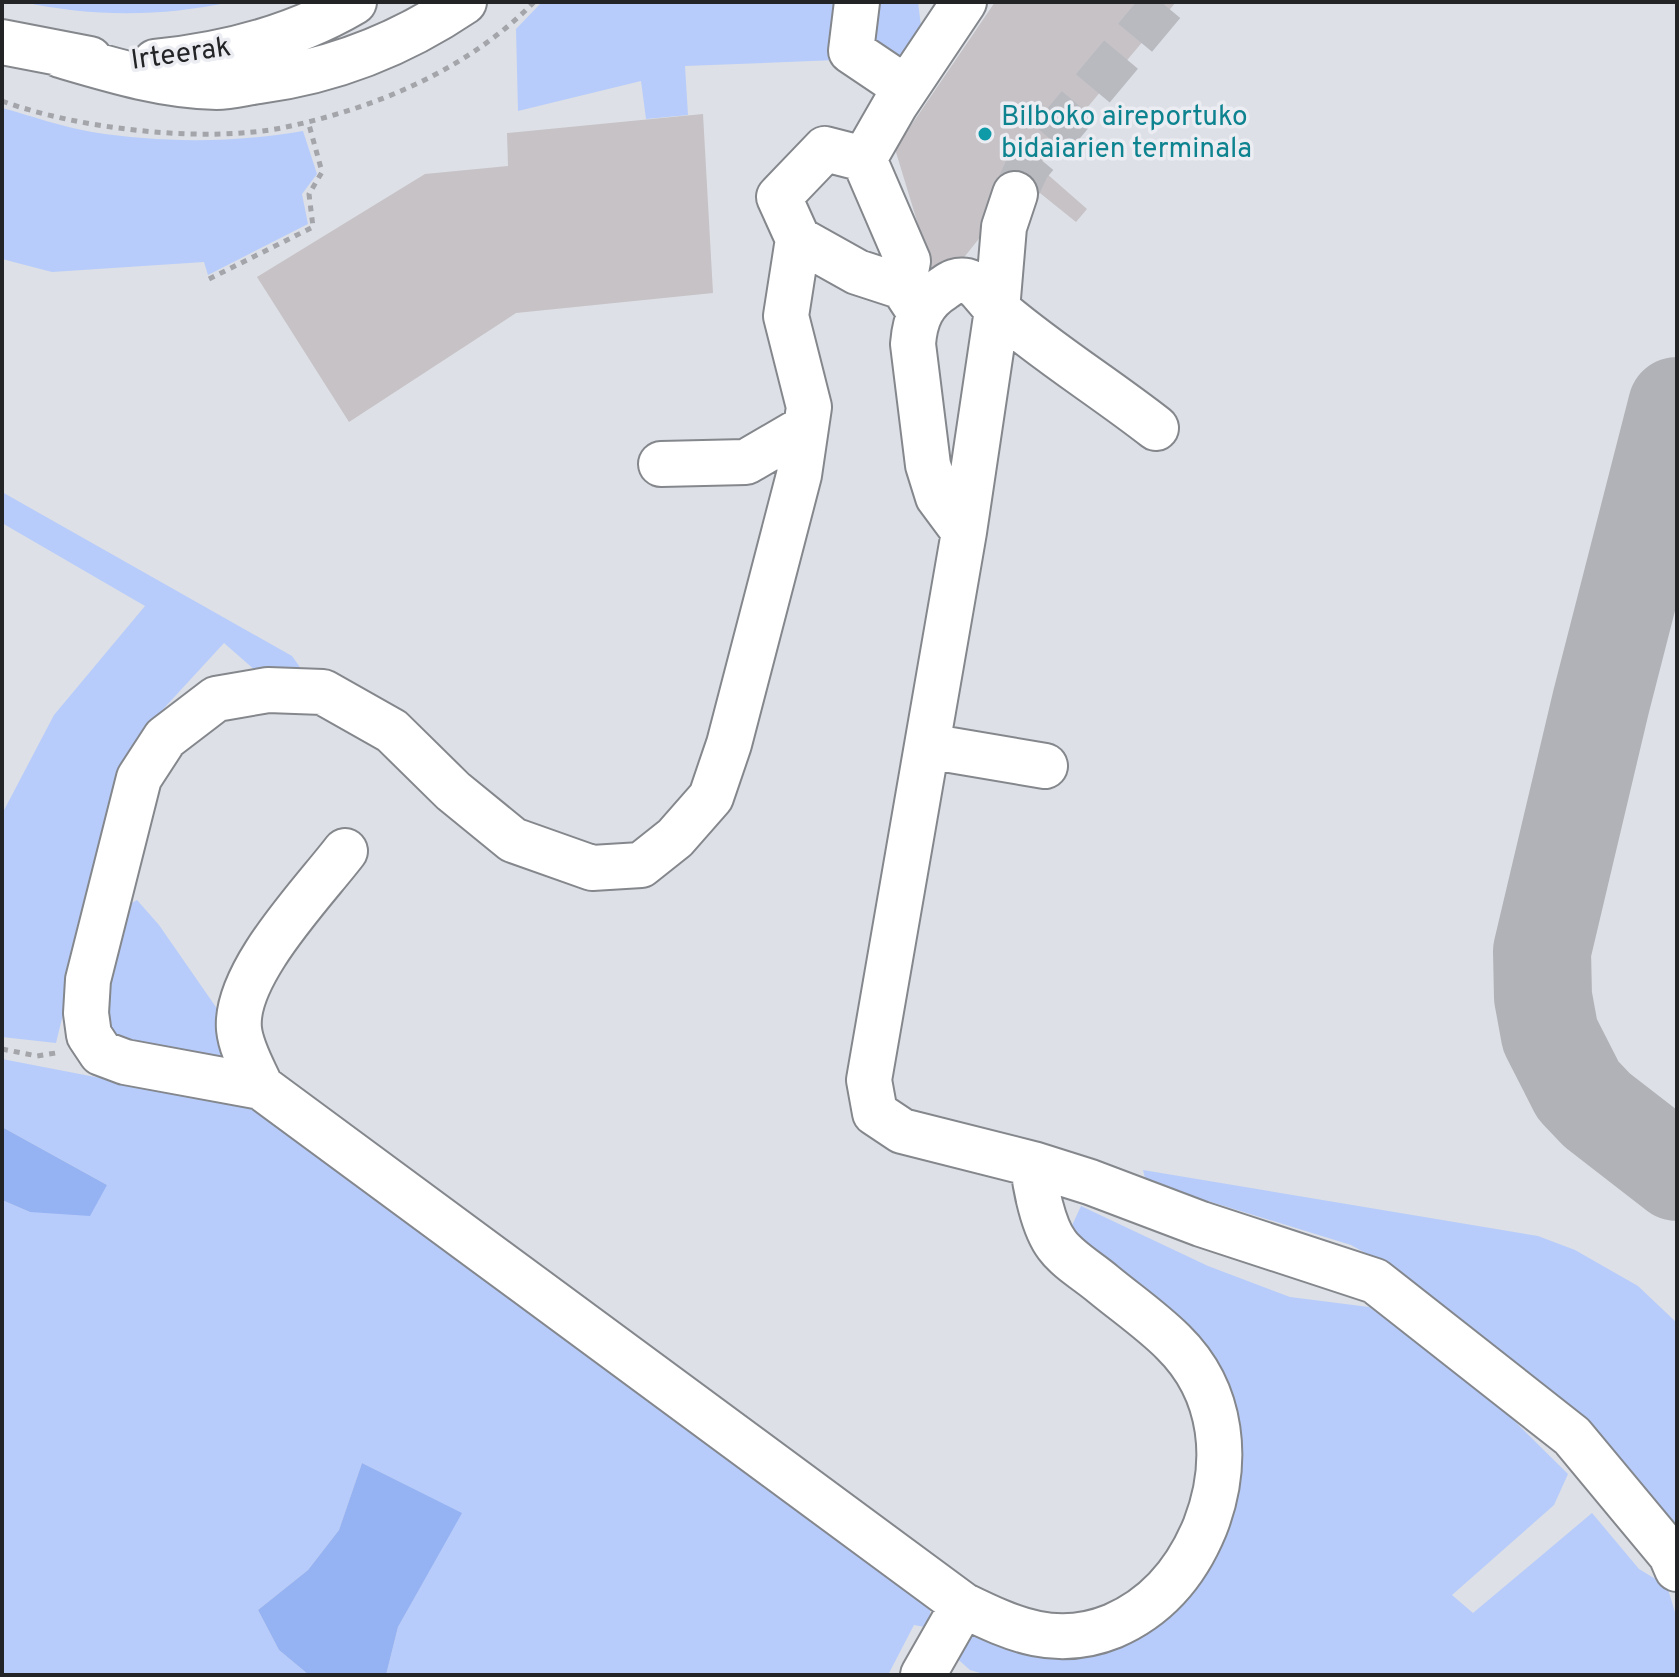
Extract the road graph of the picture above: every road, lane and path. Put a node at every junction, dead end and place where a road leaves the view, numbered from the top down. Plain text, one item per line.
1 (354, 2) edge
2 (464, 2) edge
3 (857, 2) edge
4 (964, 2) edge
5 (2, 42) edge
6 (60, 55) junction
7 (906, 88) junction
8 (308, 121) dead end
9 (864, 159) junction
10 (1015, 194) tunnel mouth
11 (798, 239) junction
12 (209, 279) dead end
13 (911, 300) junction
14 (997, 310) junction
15 (806, 427) junction
16 (1156, 428) dead end
17 (746, 462) junction
18 (661, 464) dead end
19 (792, 503) junction
20 (964, 532) junction
21 (927, 746) junction
22 (1045, 766) dead end
23 (345, 851) dead end
24 (261, 1087) junction
25 (1033, 1164) junction
26 (1677, 1569) edge
27 (963, 1605) junction
28 (923, 1675) edge

1 - 6 street, Irteerak
2 - 6 street
3 - 7 street
4 - 7 street
5 - 6 street, Irteerak
7 - 9 street
8 - 12 path
9 - 11 street
9 - 13 street
10 - 14 street
11 - 13 street
11 - 15 street
13 - 14 street
13 - 20 street
14 - 16 street
14 - 20 street
15 - 17 street
15 - 19 street
17 - 18 street
17 - 19 street
19 - 24 street
20 - 21 street
21 - 22 street
21 - 25 street
23 - 24 street
24 - 27 street
25 - 26 street
25 - 27 street
27 - 28 street

